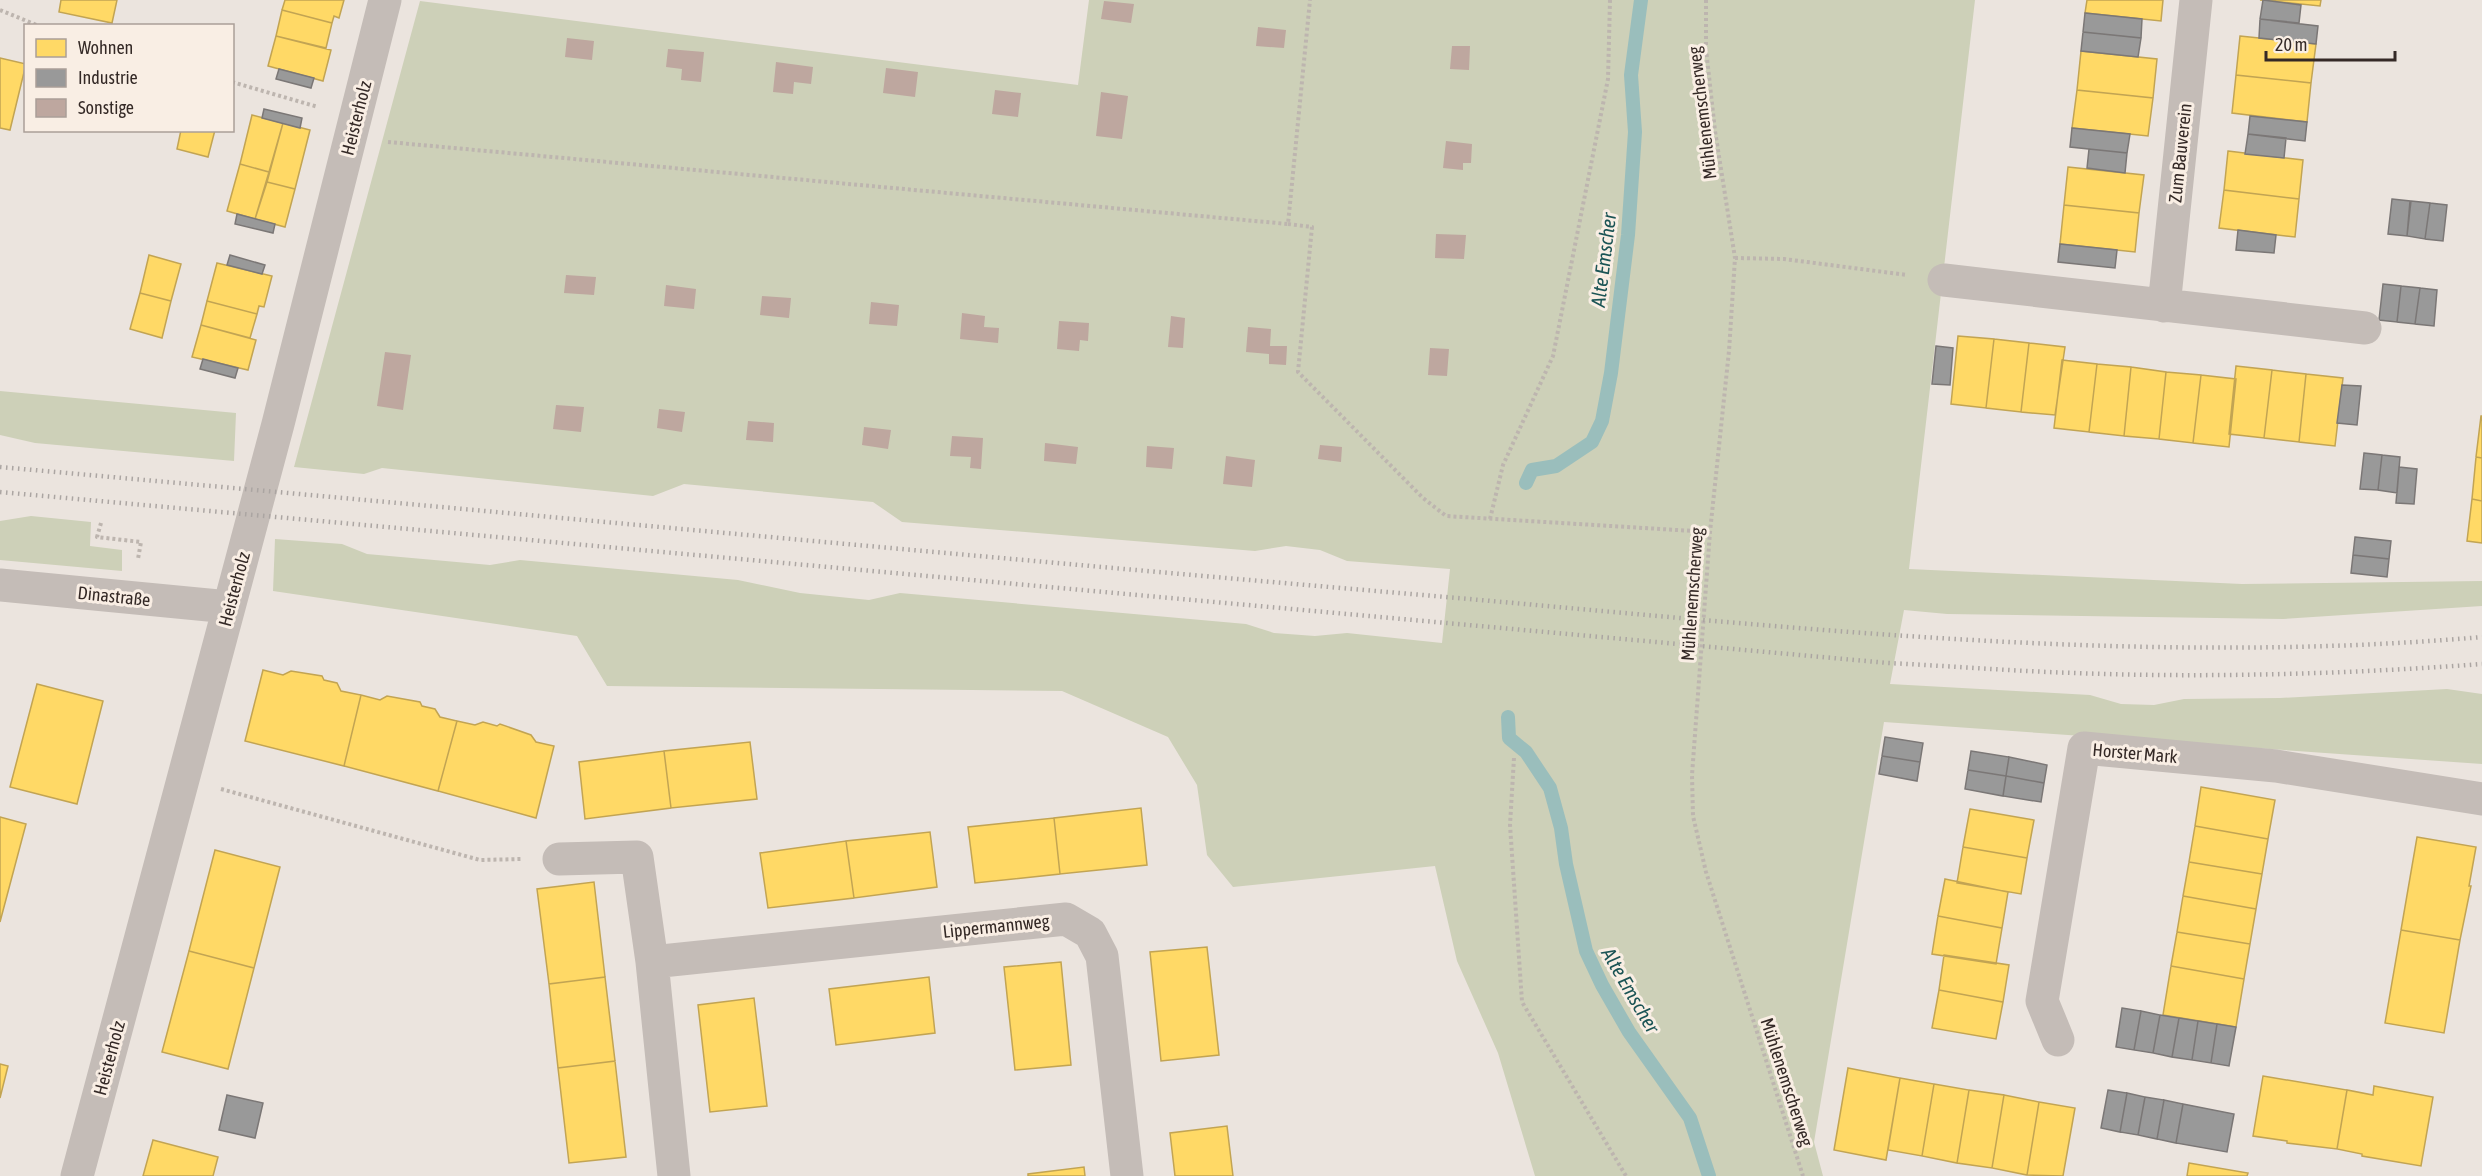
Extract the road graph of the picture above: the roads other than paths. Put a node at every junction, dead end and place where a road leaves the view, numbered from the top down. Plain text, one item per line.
1 (385, 0) edge
2 (2196, 0) edge
3 (1944, 280) road end
4 (2164, 306) junction
5 (2365, 328) dead end
6 (0, 585) edge
7 (229, 607) junction
8 (2482, 799) edge
9 (559, 859) road end
10 (652, 962) junction
11 (2058, 1040) dead end
12 (78, 1176) edge
13 (674, 1176) edge
14 (1127, 1176) edge

1 - 7 street, Heisterholz
2 - 4 street, Zum Bauverein
3 - 4 street
4 - 5 street
6 - 7 street, Dinastraße
7 - 12 street, Heisterholz
8 - 11 street, Horster Mark
9 - 10 street
10 - 13 street
10 - 14 street, Lippermannweg

